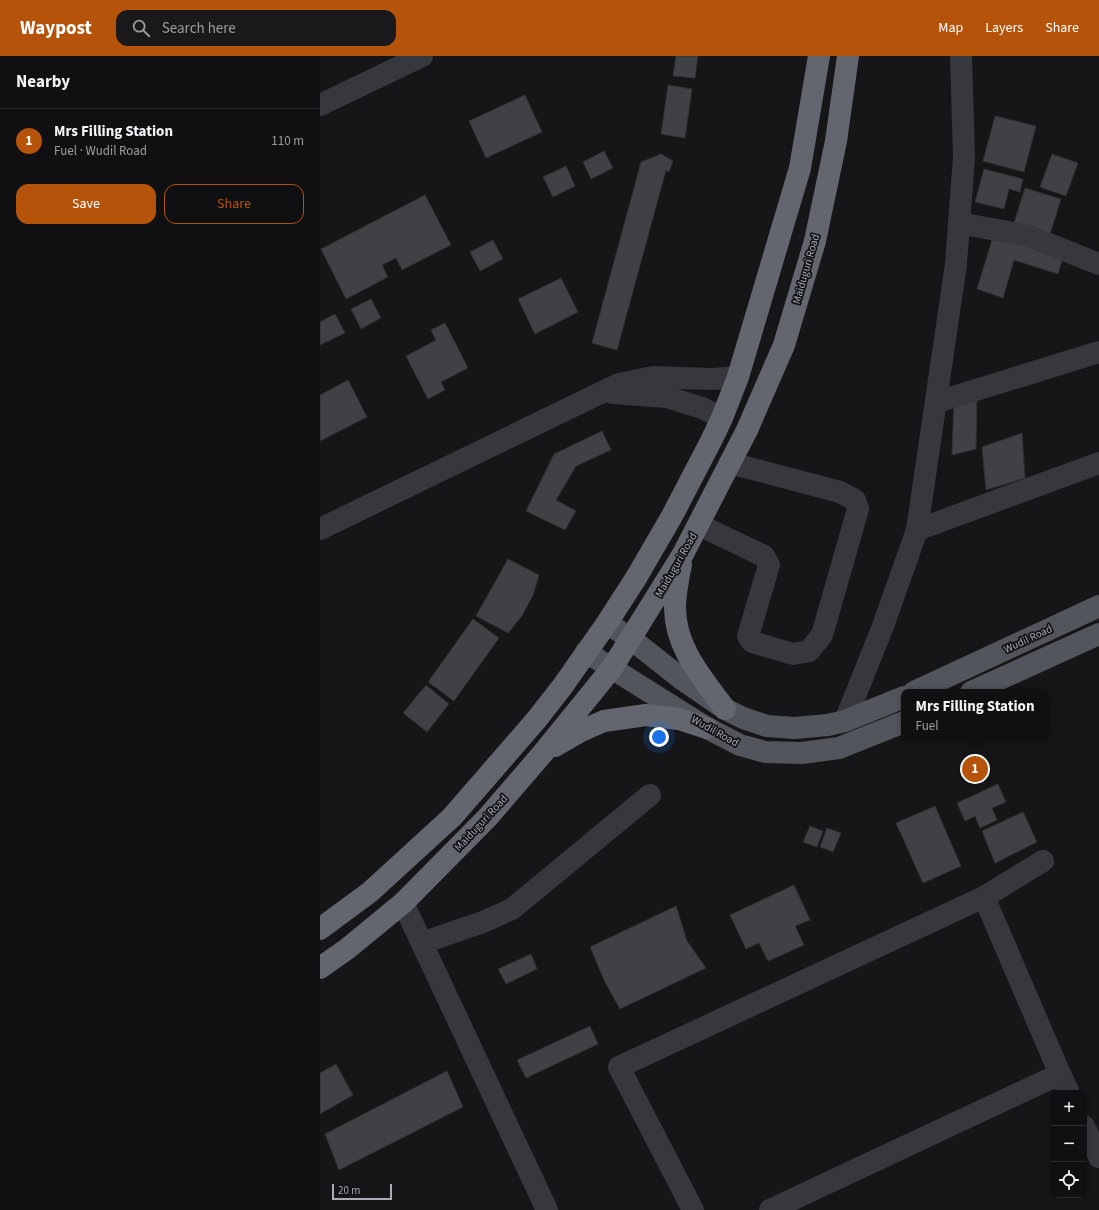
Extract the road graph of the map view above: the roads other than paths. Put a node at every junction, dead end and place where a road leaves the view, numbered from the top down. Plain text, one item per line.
1 (422, 56) edge
2 (819, 56) edge
3 (848, 56) edge
4 (961, 56) edge
5 (320, 105) edge
6 (959, 223) junction
7 (1099, 264) edge
8 (1099, 352) edge
9 (738, 377) junction
10 (602, 392) junction
11 (936, 402) junction
12 (722, 418) junction
13 (730, 462) junction
14 (1099, 463) edge
15 (699, 525) junction
16 (320, 529) edge
17 (917, 530) junction
18 (683, 554) junction
19 (1099, 606) edge
20 (607, 624) junction
21 (1099, 634) edge
22 (630, 639) junction
23 (586, 652) junction
24 (612, 668) junction
25 (920, 689) edge
26 (978, 689) edge
27 (901, 698) edge
28 (725, 709) junction
29 (846, 721) junction
30 (901, 723) edge
31 (708, 728) junction
32 (543, 752) junction
33 (650, 795) dead end
34 (1043, 861) dead end
35 (984, 897) junction
36 (403, 903) junction
37 (320, 929) edge
38 (422, 943) junction
39 (320, 968) edge
40 (1064, 1084) edge
41 (1087, 1132) edge
42 (1099, 1158) edge
43 (547, 1210) edge
44 (693, 1210) edge
45 (770, 1210) edge

1 - 5 street
2 - 9 highway
3 - 13 highway, Maiduguri Road
4 - 6 street
6 - 7 street
6 - 11 street
8 - 11 street
9 - 10 street
9 - 12 highway
10 - 12 street
10 - 16 street
11 - 17 street
12 - 20 highway
13 - 15 highway, Maiduguri Road
13 - 15 street
14 - 17 street
15 - 18 highway, Maiduguri Road
17 - 29 street
18 - 22 highway, Maiduguri Road
18 - 28 highway
19 - 25 main road, Wudil Road
20 - 22 main road
20 - 23 highway
21 - 26 main road
22 - 24 highway, Maiduguri Road
22 - 28 main road
23 - 24 main road, Wudil Road
23 - 37 highway
24 - 31 main road, Wudil Road
24 - 32 highway, Maiduguri Road
27 - 29 main road
28 - 29 main road
30 - 31 main road, Wudil Road
31 - 32 highway
32 - 36 highway, Maiduguri Road
33 - 38 street
34 - 35 street
35 - 40 street
35 - 44 street
36 - 38 street
36 - 39 highway, Maiduguri Road
38 - 43 street
40 - 45 street
41 - 42 street

